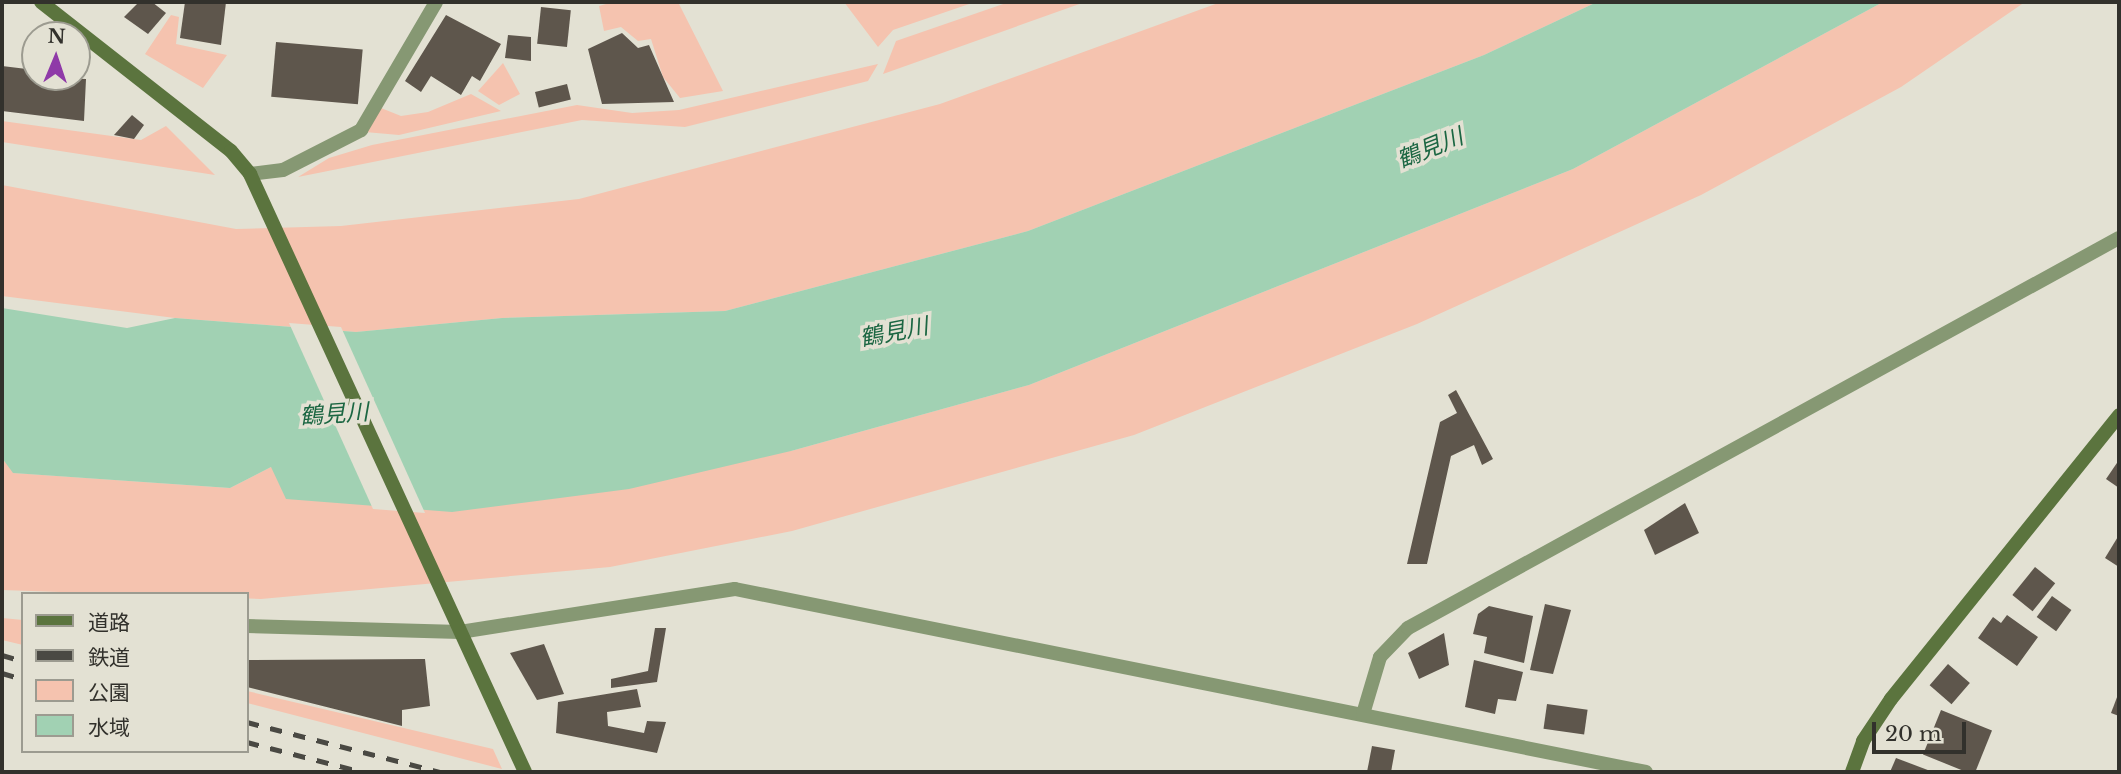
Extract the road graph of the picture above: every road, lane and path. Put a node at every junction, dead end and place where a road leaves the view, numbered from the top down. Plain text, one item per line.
1 (41, 2) edge
2 (436, 2) edge
3 (250, 174) junction
4 (2119, 238) edge
5 (2119, 415) edge
6 (248, 626) edge
7 (460, 632) junction
8 (1363, 714) junction
9 (524, 772) edge
10 (1646, 772) edge
11 (1852, 772) edge

1 - 3 street
2 - 3 street
3 - 7 street
4 - 8 street
5 - 11 street
6 - 7 street
7 - 8 street
7 - 9 street
8 - 10 street

